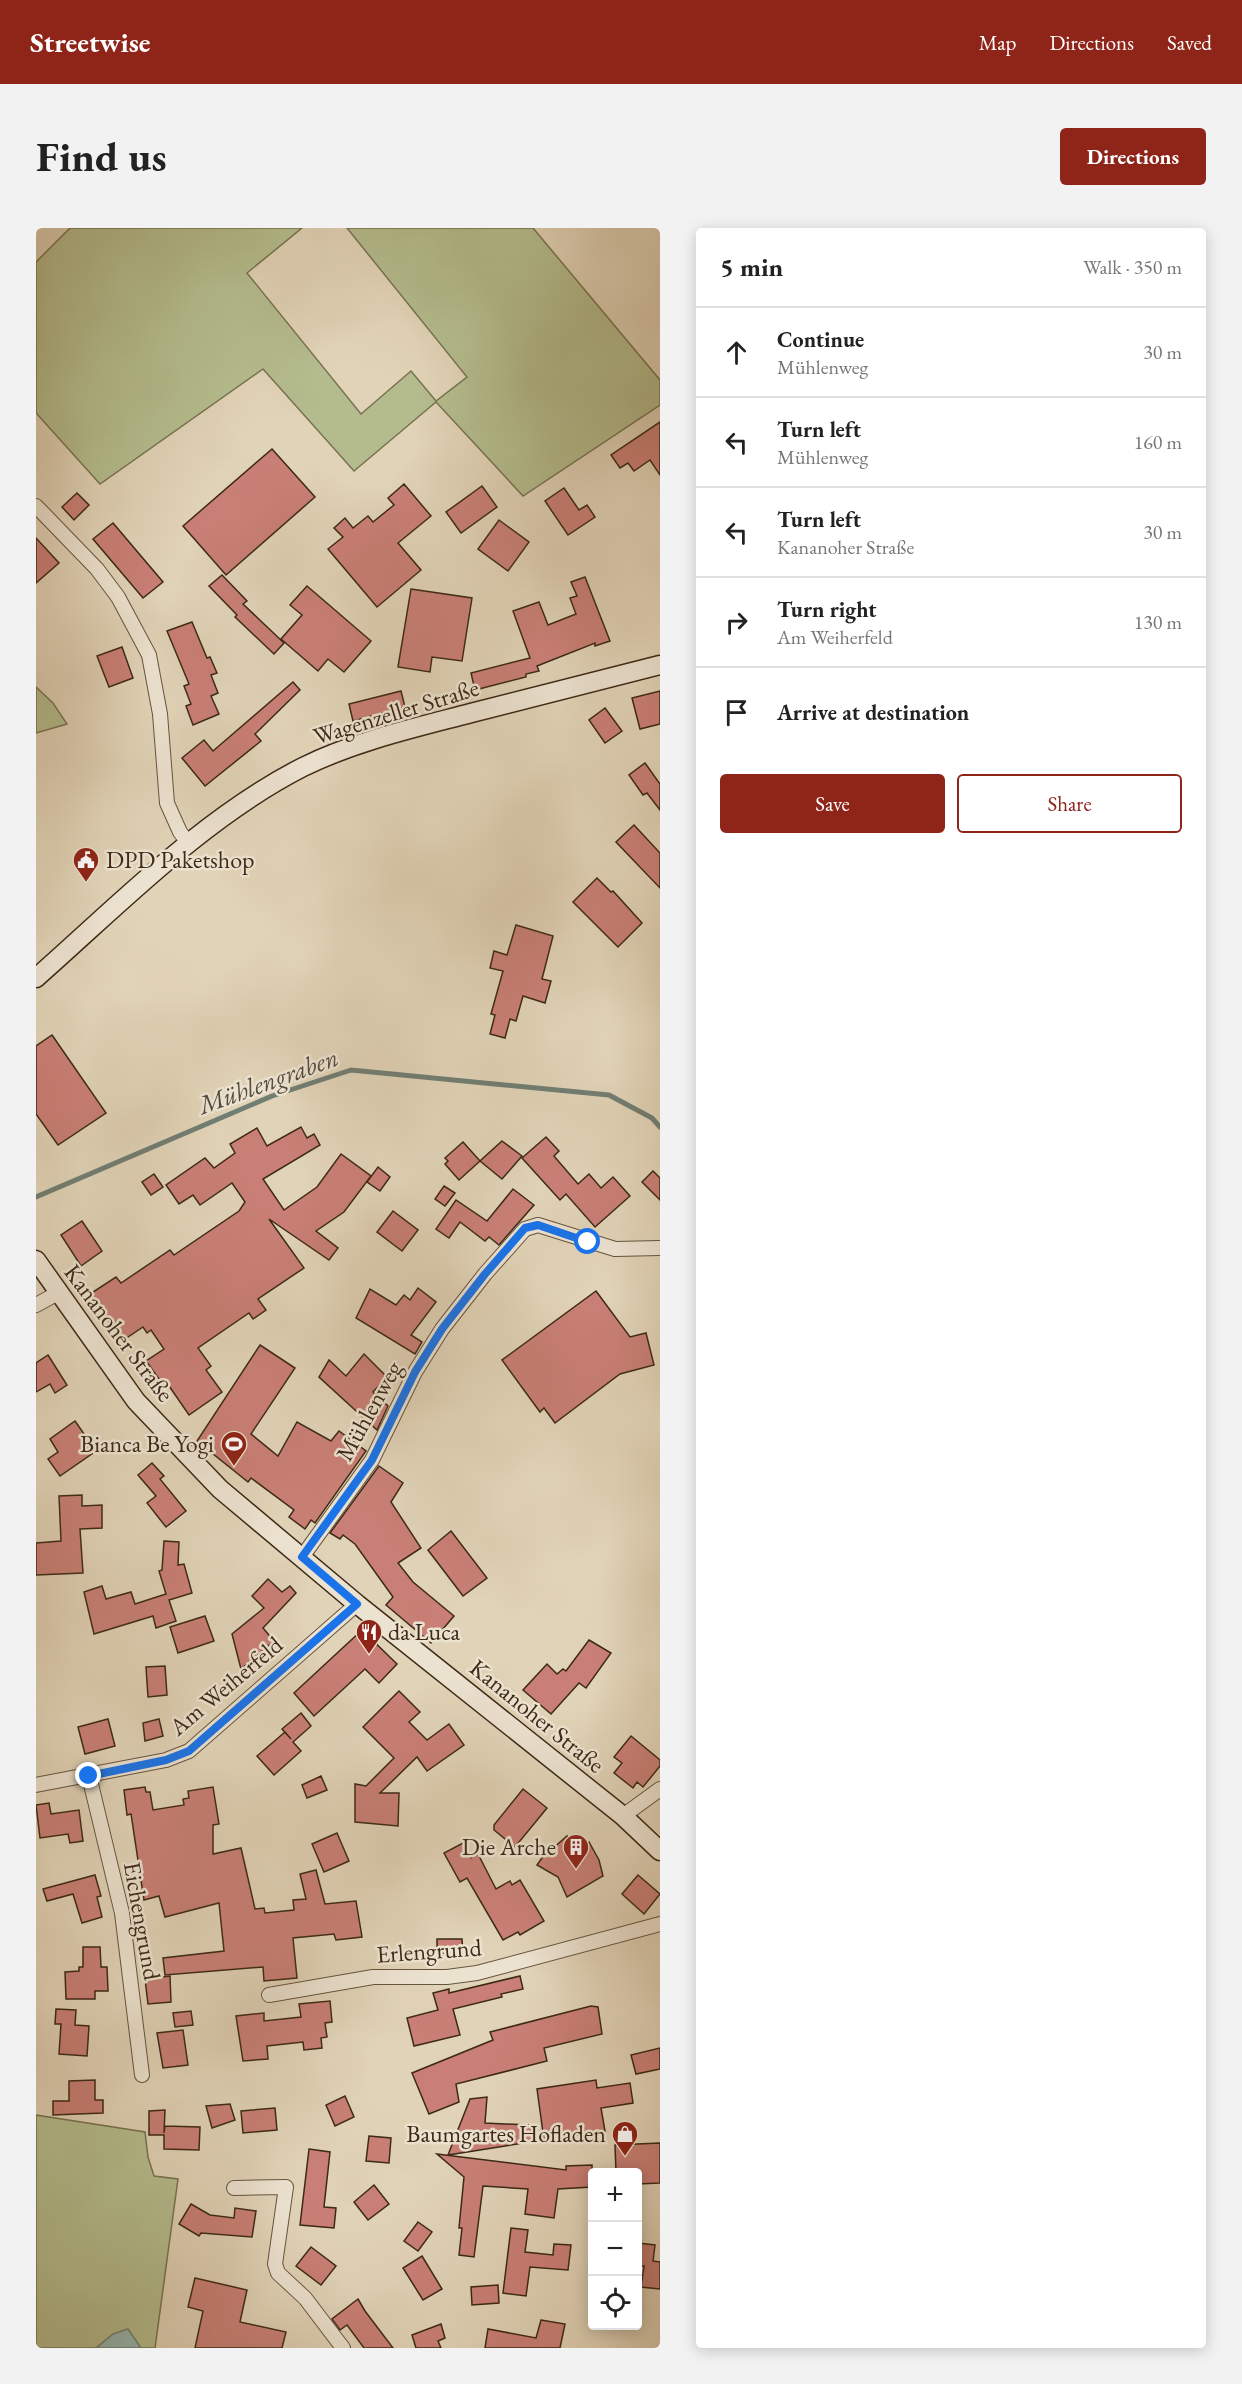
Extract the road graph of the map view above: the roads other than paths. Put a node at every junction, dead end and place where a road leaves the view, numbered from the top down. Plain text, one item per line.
1 (36, 506) edge
2 (660, 665) edge
3 (189, 844) junction
4 (36, 978) edge
5 (660, 1248) edge
6 (36, 1260) edge
7 (58, 1293) junction
8 (36, 1305) edge
9 (302, 1557) junction
10 (357, 1604) junction
11 (89, 1776) junction
12 (36, 1785) edge
13 (660, 1789) edge
14 (623, 1816) junction
15 (660, 1851) edge
16 (660, 1924) edge
17 (269, 1995) dead end
18 (142, 2075) dead end
19 (234, 2188) dead end
20 (342, 2348) edge

1 - 3 street
2 - 3 street, Wagenzeller Straße
3 - 4 street, Wagenzeller Straße
5 - 9 street, Mühlenweg
6 - 7 street, Kananoher Straße
7 - 8 street
7 - 9 street, Kananoher Straße
9 - 10 street, Kananoher Straße
10 - 11 street, Am Weiherfeld
10 - 14 street, Kananoher Straße
11 - 12 street, Am Weiherfeld
11 - 18 street, Eichengrund
13 - 14 street
14 - 15 street, Kananoher Straße
16 - 17 street, Erlengrund
19 - 20 street

